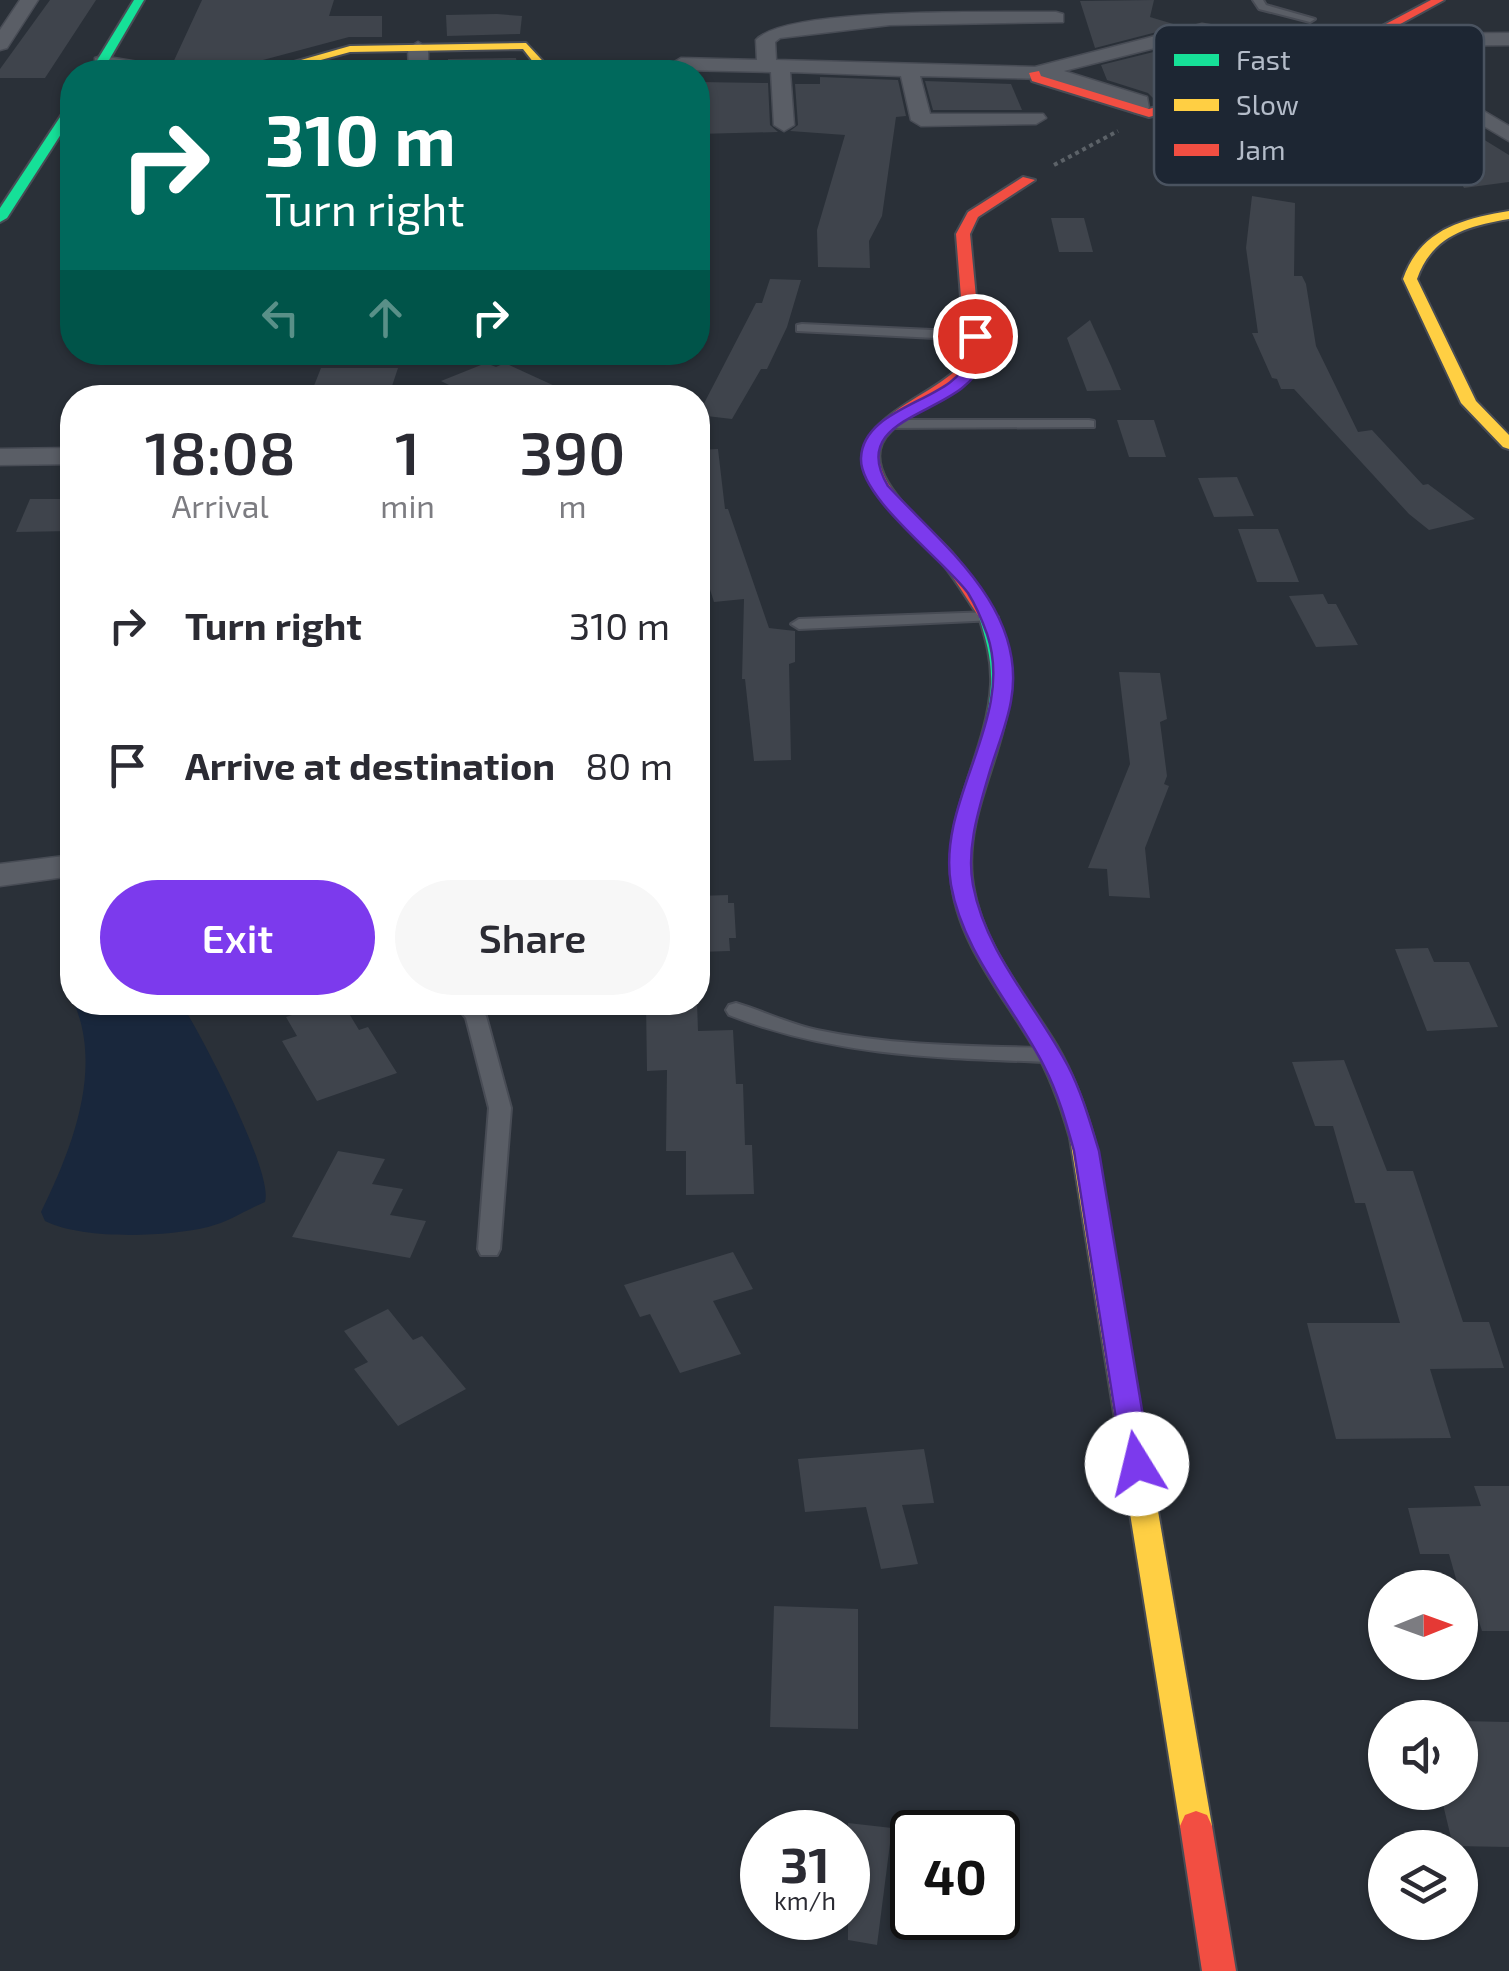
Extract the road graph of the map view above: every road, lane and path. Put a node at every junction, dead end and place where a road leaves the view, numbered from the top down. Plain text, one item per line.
1 (30, 0) edge
2 (139, 0) edge
3 (1258, 0) edge
4 (1439, 0) edge
5 (1052, 9) edge
6 (1310, 19) dead end
7 (1392, 25) edge
8 (1484, 39) edge
9 (1509, 39) edge
10 (1154, 42) edge
11 (0, 44) edge
12 (418, 48) junction
13 (1120, 50) junction
14 (103, 60) edge
15 (309, 60) edge
16 (418, 60) edge
17 (537, 60) edge
18 (710, 65) edge
19 (773, 66) junction
20 (910, 70) junction
21 (1035, 72) junction
22 (1154, 108) edge
23 (1144, 110) junction
24 (1036, 118) dead end
25 (1484, 119) edge
26 (60, 126) edge
27 (784, 126) dead end
28 (1509, 136) edge
29 (1028, 180) joint
30 (1509, 215) edge
31 (0, 218) edge
32 (802, 328) dead end
33 (975, 336) junction
34 (887, 424) junction
35 (1088, 424) dead end
36 (1509, 444) edge
37 (60, 456) edge
38 (0, 457) edge
39 (990, 616) junction
40 (800, 624) dead end
41 (60, 868) edge
42 (0, 875) edge
43 (736, 1010) dead end
44 (475, 1015) edge
45 (1050, 1055) junction
46 (489, 1249) dead end
47 (1219, 1971) edge

1 - 11 street
2 - 14 street
3 - 6 lane
4 - 7 street
5 - 13 street
5 - 19 street
8 - 9 street
10 - 13 street
12 - 15 street
12 - 16 street
12 - 17 street
13 - 21 street
18 - 19 street
19 - 20 street
19 - 27 street
20 - 21 street
20 - 24 street
21 - 23 street
22 - 23 street
23 - 29 path
25 - 28 street
26 - 31 street
29 - 33 street
30 - 36 street
32 - 33 lane
33 - 34 street
34 - 35 lane
34 - 39 street
37 - 38 street
39 - 40 lane
39 - 45 street
41 - 42 street
43 - 45 lane
44 - 46 lane
45 - 47 street

